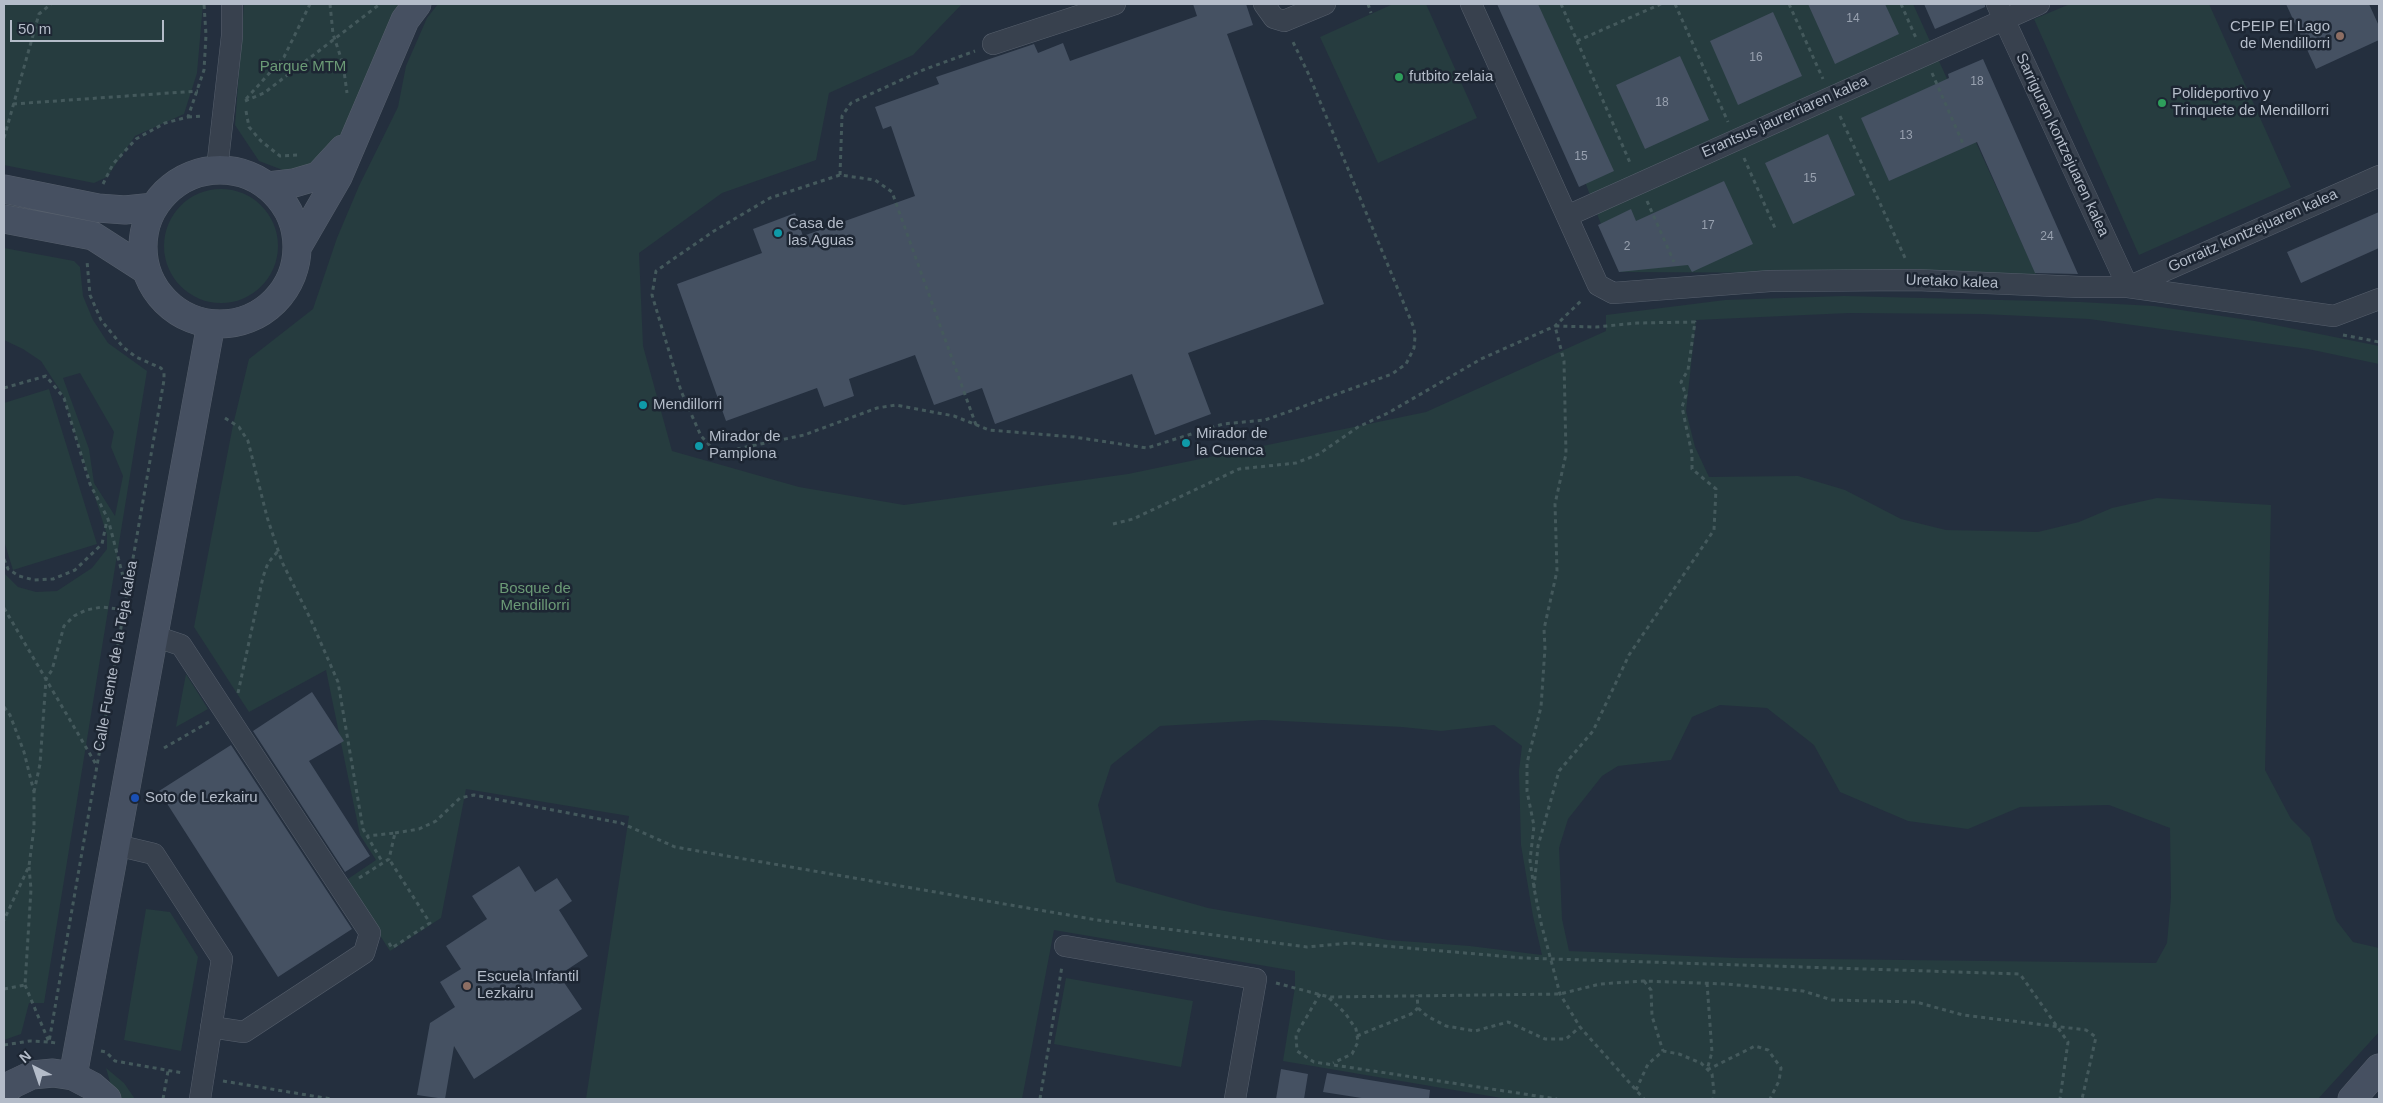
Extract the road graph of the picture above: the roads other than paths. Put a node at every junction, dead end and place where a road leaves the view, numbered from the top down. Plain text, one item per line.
1 (232, 4) edge
2 (417, 4) edge
3 (1115, 4) edge
4 (1264, 4) edge
5 (1325, 4) edge
6 (1471, 4) edge
7 (2040, 4) edge
8 (2001, 12) edge
9 (993, 44) road end
10 (356, 108) junction
11 (217, 169) junction
12 (2379, 176) edge
13 (268, 186) junction
14 (4, 189) edge
15 (154, 207) junction
16 (1567, 216) junction
17 (4, 219) edge
18 (298, 246) junction
19 (146, 270) junction
20 (2128, 287) junction
21 (2379, 299) edge
22 (211, 324) junction
23 (154, 636) junction
24 (116, 845) junction
25 (1065, 946) road end
26 (211, 1027) junction
27 (2379, 1068) edge
28 (73, 1076) junction
29 (4, 1091) edge
30 (107, 1099) edge
31 (200, 1099) edge
32 (1235, 1099) edge
33 (2352, 1099) edge

1 - 11 street
2 - 10 street
3 - 9 street
4 - 5 street
6 - 16 street
7 - 8 street, Erantsus jaurerriaren kalea
8 - 16 street, Erantsus jaurerriaren kalea
8 - 20 street, Sarriguren kontzejuaren kalea
10 - 13 street
10 - 18 street
11 - 13 street
11 - 15 street
12 - 20 street, Gorraitz kontzejuaren kalea
13 - 18 street
14 - 15 street
15 - 19 street
16 - 20 street, Uretako kalea
17 - 19 street
18 - 22 street
19 - 22 street
20 - 21 street, Uretako kalea
22 - 23 street
23 - 24 street
23 - 26 street
24 - 26 street
24 - 28 street
25 - 32 street
26 - 31 street
27 - 33 street
28 - 29 street
28 - 30 street

